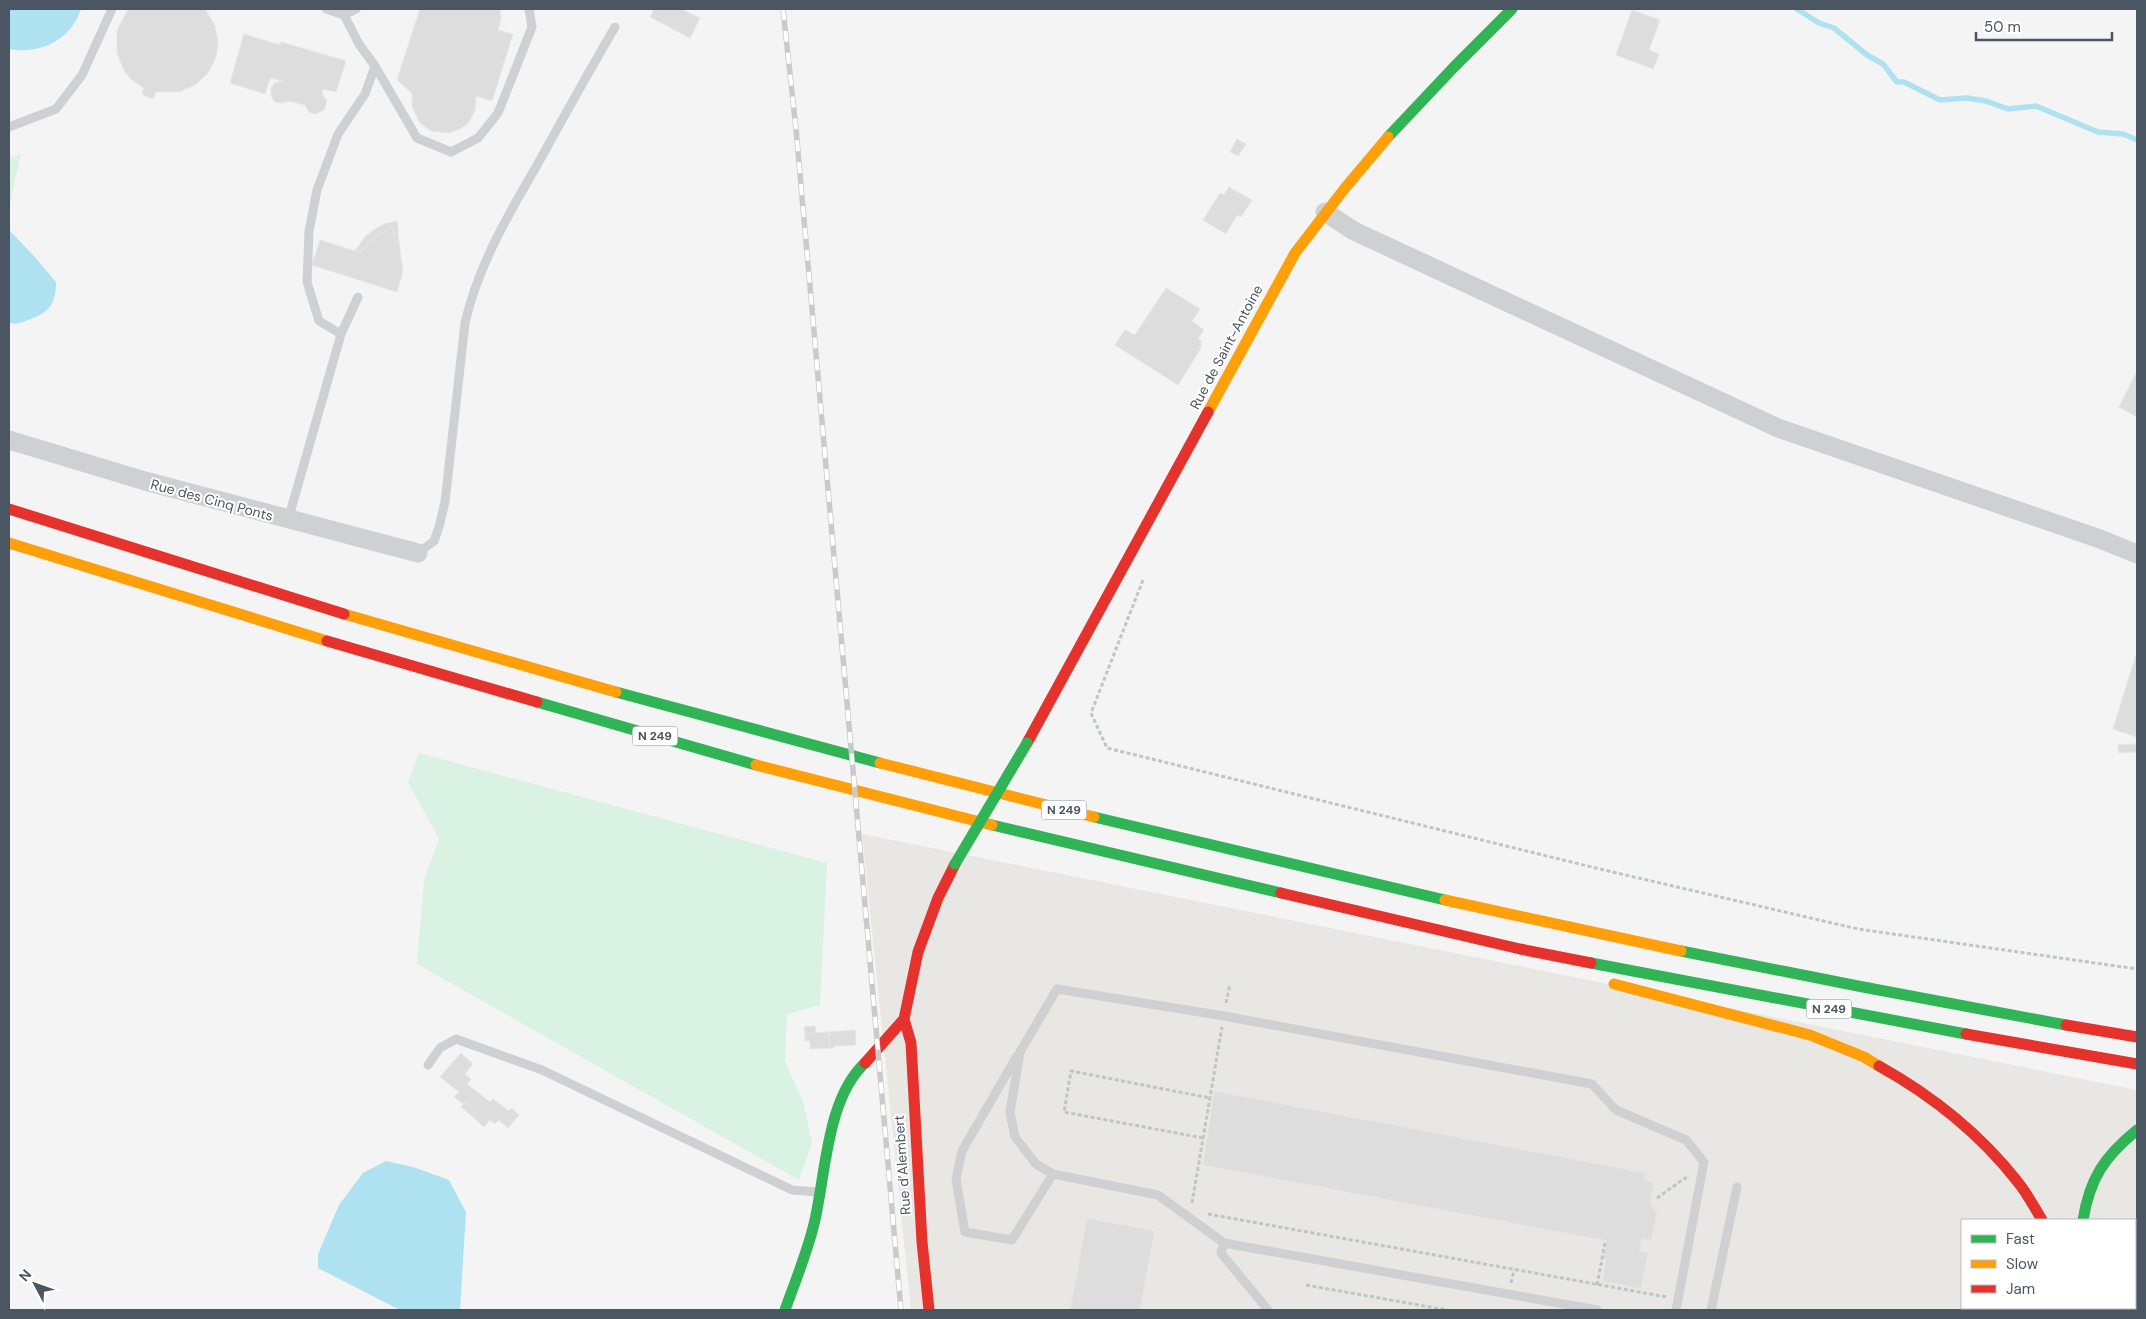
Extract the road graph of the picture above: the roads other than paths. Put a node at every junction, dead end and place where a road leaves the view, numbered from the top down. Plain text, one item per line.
1 (112, 9) edge
2 (326, 9) edge
3 (356, 9) edge
4 (529, 9) edge
5 (1512, 9) edge
6 (344, 15) junction
7 (615, 27) dead end
8 (375, 66) junction
9 (10, 125) edge
10 (1325, 212) junction
11 (358, 297) dead end
12 (341, 334) junction
13 (9, 440) edge
14 (9, 509) edge
15 (288, 520) junction
16 (9, 543) edge
17 (418, 553) joint
18 (2137, 554) edge
19 (1520, 949) junction
20 (1540, 963) dead end
21 (1599, 981) dead end
22 (904, 1019) junction
23 (2137, 1037) edge
24 (1020, 1052) junction
25 (2137, 1064) edge
26 (428, 1065) dead end
27 (2137, 1130) edge
28 (1053, 1174) junction
29 (1737, 1187) dead end
30 (821, 1192) junction
31 (2041, 1219) edge
32 (2083, 1219) edge
33 (1224, 1243) junction
34 (785, 1310) edge
35 (928, 1310) edge
36 (1268, 1310) edge
37 (1596, 1310) edge
38 (1676, 1310) edge
39 (1711, 1310) edge

1 - 9 lane
2 - 6 lane
3 - 6 lane
4 - 8 lane
5 - 10 main road, Rue de Saint-Antoine
6 - 8 lane
7 - 17 lane
8 - 12 lane
10 - 18 street
10 - 22 main road, Rue de Saint-Antoine, bridge
11 - 12 lane
12 - 15 lane
13 - 15 street, Rue des Cinq Ponts
14 - 23 main road, N 249
15 - 17 street, Rue des Cinq Ponts
16 - 19 main road, N 249
19 - 20 main road, N 249
19 - 25 main road, N 249
21 - 31 main road, N 249
22 - 30 main road
22 - 35 main road, Rue d’Alembert
24 - 28 lane
24 - 28 lane
24 - 38 lane
26 - 30 lane
27 - 32 main road
28 - 33 lane
29 - 39 lane
30 - 34 main road
33 - 36 lane
33 - 37 lane

